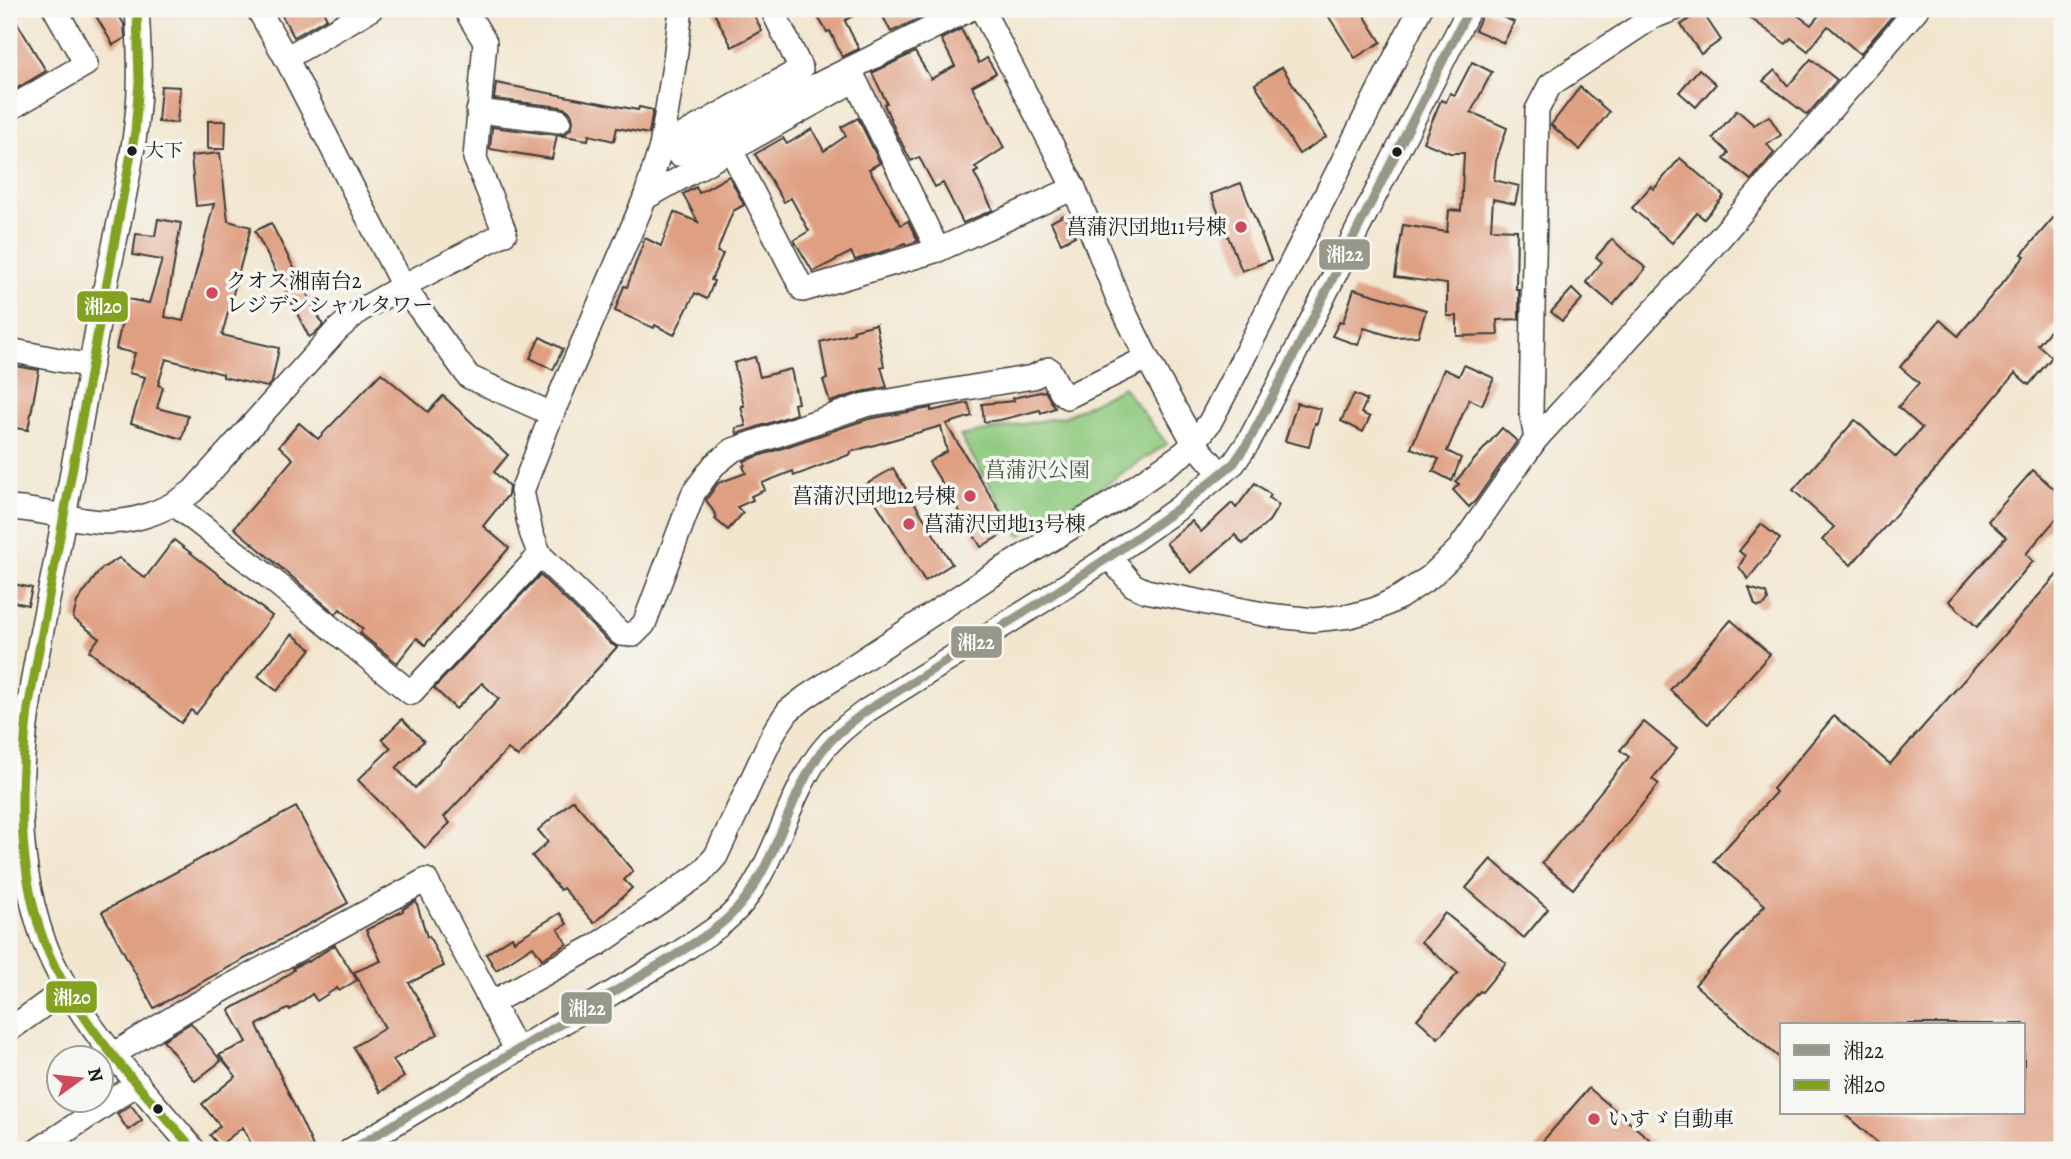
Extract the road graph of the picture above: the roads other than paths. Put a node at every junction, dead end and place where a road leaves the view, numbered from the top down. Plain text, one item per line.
1 (55, 9) edge
2 (137, 9) edge
3 (258, 9) edge
4 (371, 9) edge
5 (464, 9) edge
6 (681, 9) edge
7 (772, 9) edge
8 (970, 9) edge
9 (982, 9) edge
10 (1420, 9) edge
11 (1469, 9) edge
12 (1917, 9) edge
13 (1654, 11) edge
14 (286, 58) junction
15 (9, 109) edge
16 (478, 111) junction
17 (559, 121) dead end
18 (732, 150) junction
19 (658, 156) junction
20 (1074, 188) junction
21 (645, 198) junction
22 (938, 250) junction
23 (403, 285) junction
24 (9, 350) edge
25 (1147, 358) junction
26 (90, 366) junction
27 (552, 414) junction
28 (1536, 439) junction
29 (1194, 443) junction
30 (1221, 474) junction
31 (174, 505) junction
32 (9, 508) edge
33 (65, 516) junction
34 (540, 555) junction
35 (1109, 557) junction
36 (15, 845) edge
37 (66, 989) junction
38 (491, 1003) junction
39 (9, 1030) edge
40 (106, 1044) edge
41 (517, 1051) junction
42 (116, 1053) edge
43 (116, 1056) edge
44 (138, 1083) junction
45 (38, 1150) edge
46 (194, 1150) edge
47 (351, 1150) edge

1 - 15 street
2 - 26 street
3 - 14 street
4 - 14 street
5 - 16 street
6 - 19 street
7 - 19 street
8 - 19 street
9 - 20 street
10 - 29 street
11 - 30 street
12 - 28 street
13 - 28 street
14 - 23 street
16 - 17 street
16 - 23 street
18 - 21 street
18 - 22 street
18 - 22 street
19 - 21 street
20 - 22 street
20 - 25 street
21 - 27 street
23 - 27 street
23 - 31 street
24 - 26 street
25 - 29 street
25 - 34 street
26 - 33 street
27 - 34 street
28 - 35 street
29 - 30 street
29 - 38 street
30 - 35 street
31 - 33 street
31 - 34 street
32 - 33 street
33 - 36 street
35 - 41 street
36 - 37 street
37 - 39 street
37 - 40 street
38 - 41 street
38 - 42 street
41 - 47 street
43 - 44 street
44 - 45 street
44 - 46 street

